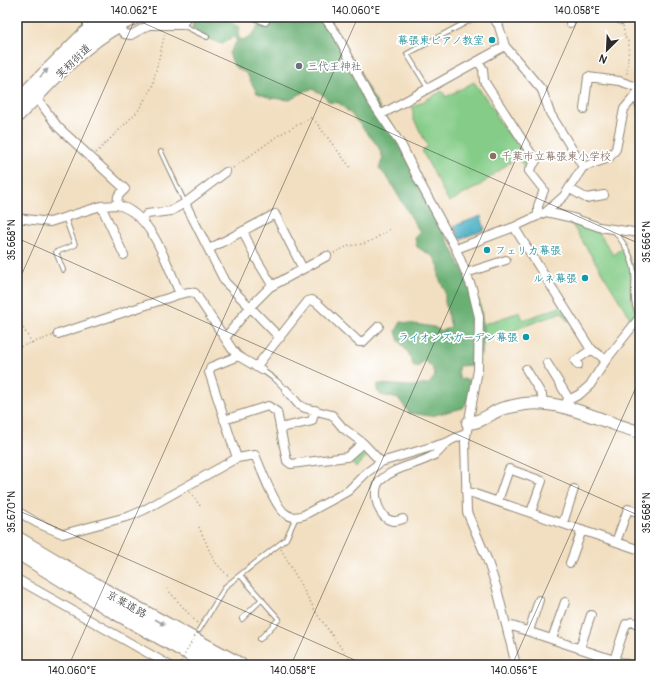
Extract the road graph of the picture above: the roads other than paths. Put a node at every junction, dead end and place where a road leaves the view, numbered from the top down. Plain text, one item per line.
1 (85, 17) edge
2 (136, 17) edge
3 (187, 17) edge
4 (324, 17) edge
5 (476, 17) edge
6 (491, 17) edge
7 (496, 17) edge
8 (112, 20) edge
9 (182, 24) junction
10 (498, 27) junction
11 (85, 33) junction
12 (207, 37) dead end
13 (505, 46) junction
14 (478, 61) junction
15 (428, 89) junction
16 (639, 90) edge
17 (36, 97) junction
18 (17, 101) edge
19 (640, 106) edge
20 (584, 108) dead end
21 (382, 114) junction
22 (17, 116) edge
23 (161, 152) dead end
24 (583, 167) junction
25 (226, 172) road end
26 (570, 189) junction
27 (604, 195) dead end
28 (185, 203) junction
29 (117, 205) junction
30 (100, 206) junction
31 (546, 212) junction
32 (538, 216) junction
33 (65, 217) junction
34 (17, 218) edge
35 (143, 219) junction
36 (514, 227) junction
37 (614, 230) junction
38 (243, 231) junction
39 (640, 233) edge
40 (209, 250) junction
41 (456, 250) junction
42 (124, 255) dead end
43 (327, 256) road end
44 (506, 260) dead end
45 (303, 269) junction
46 (63, 270) dead end
47 (466, 273) junction
48 (272, 285) junction
49 (180, 294) junction
50 (250, 307) junction
51 (639, 320) edge
52 (379, 326) dead end
53 (58, 334) road end
54 (225, 338) junction
55 (280, 338) junction
56 (593, 348) junction
57 (238, 356) junction
58 (606, 360) junction
59 (547, 363) dead end
60 (578, 365) dead end
61 (259, 369) junction
62 (526, 369) dead end
63 (286, 390) joint
64 (543, 403) junction
65 (566, 403) junction
66 (315, 410) junction
67 (224, 420) junction
68 (280, 428) junction
69 (467, 428) junction
70 (640, 432) edge
71 (448, 442) junction
72 (363, 443) junction
73 (237, 458) junction
74 (381, 462) junction
75 (574, 489) dead end
76 (466, 491) junction
77 (498, 501) junction
78 (17, 511) edge
79 (531, 512) junction
80 (640, 513) edge
81 (296, 517) junction
82 (403, 519) dead end
83 (563, 523) junction
84 (582, 530) junction
85 (17, 531) edge
86 (17, 539) edge
87 (616, 542) junction
88 (640, 550) edge
89 (17, 551) edge
90 (17, 562) edge
91 (570, 563) dead end
92 (240, 574) junction
93 (17, 579) edge
94 (104, 591) junction
95 (262, 599) junction
96 (539, 600) dead end
97 (565, 602) dead end
98 (112, 609) junction
99 (591, 615) dead end
100 (242, 619) dead end
101 (640, 624) edge
102 (199, 628) road end
103 (507, 629) junction
104 (529, 631) junction
105 (260, 639) dead end
106 (552, 639) junction
107 (580, 648) junction
108 (614, 660) junction
109 (169, 665) edge
110 (211, 665) edge
111 (239, 665) edge
112 (516, 665) edge
113 (630, 665) edge

1 - 11 lane
2 - 8 main road, 実籾街道
3 - 9 street
4 - 21 street
5 - 15 lane
6 - 10 lane
7 - 10 street
8 - 9 street
8 - 11 main road, 実籾街道
8 - 17 main road, 実籾街道
9 - 12 lane
10 - 13 street
18 -> 11 main road, 実籾街道
13 - 14 street
13 - 24 street
14 - 15 street
14 - 32 street
15 - 21 street
16 - 19 street
16 - 20 street
16 - 24 street
17 - 22 main road, 実籾街道
17 - 29 street
21 - 41 street
23 - 28 lane
24 - 26 street
25 - 28 street
26 - 27 street
26 - 31 street
28 - 35 street
28 - 40 street
29 - 30 street
29 - 35 street
30 - 33 street
30 - 42 street
31 - 32 street
31 - 37 street
32 - 36 street
33 - 34 street
33 - 46 lane
35 - 49 street
36 - 41 street
36 - 56 street
37 - 39 street
37 - 51 lane
38 - 40 street
38 - 45 street
38 - 48 street
40 - 50 street
41 - 47 street
43 - 45 street
44 - 47 street
45 - 48 street
47 - 69 street
48 - 50 street
49 - 53 street
49 - 54 street
50 - 54 street
50 - 55 street
51 - 58 street
52 - 55 street
54 - 57 street
55 - 61 street
56 - 58 street
56 - 60 street
57 - 61 street
57 - 67 street
58 - 65 street
59 - 65 street
61 - 63 lane
62 - 64 street
63 - 66 street
64 - 65 street
64 - 69 street
65 - 70 street
66 - 68 street
66 - 72 street
67 - 68 street
67 - 73 street
68 - 72 street
69 - 71 street
69 - 76 street
71 - 74 street
71 - 82 street
72 - 74 street
73 - 78 street
73 - 81 street
74 - 81 street
75 - 83 street
76 - 77 street
76 - 103 street
77 - 79 street
77 - 79 street
79 - 83 street
80 - 87 street
81 - 92 lane
83 - 84 street
84 - 87 street
84 - 91 street
85 - 94 highway
86 - 94 highway, 京葉道路
87 - 88 street
89 - 98 highway, 京葉道路
90 - 98 highway
92 - 95 lane
92 - 102 lane
93 - 109 street
94 -> 111 highway, 京葉道路
95 - 100 lane
95 - 105 lane
96 - 104 street
97 - 106 street
98 - 110 highway, 京葉道路
99 - 107 street
101 - 108 street
103 - 104 street
103 - 112 street
104 - 106 street
106 - 107 street
107 - 108 street
108 - 113 street

